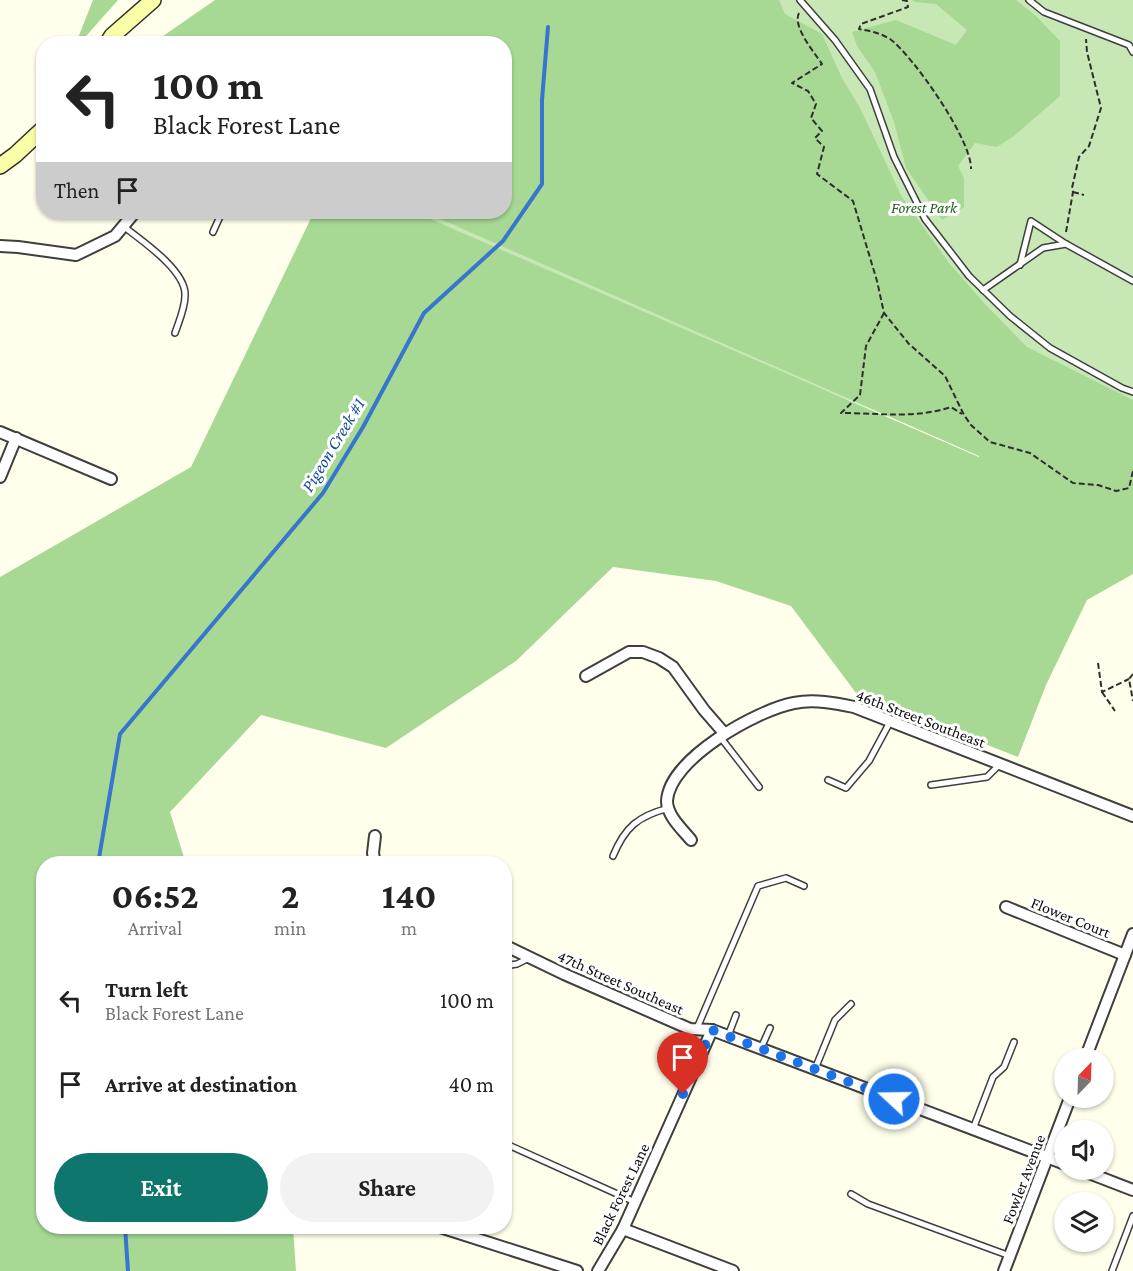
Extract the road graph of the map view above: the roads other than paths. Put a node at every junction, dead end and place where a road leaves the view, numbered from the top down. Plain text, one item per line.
1 (153, 0) edge
2 (1029, 0) edge
3 (802, 3) edge
4 (112, 36) edge
5 (1133, 52) edge
6 (36, 135) edge
7 (0, 166) edge
8 (129, 219) edge
9 (219, 219) edge
10 (123, 226) junction
11 (213, 232) dead end
12 (1066, 244) junction
13 (0, 246) edge
14 (1020, 265) junction
15 (1133, 280) edge
16 (983, 290) junction
17 (175, 333) dead end
18 (1133, 392) edge
19 (0, 432) edge
20 (16, 438) junction
21 (0, 477) edge
22 (111, 479) dead end
23 (586, 676) dead end
24 (890, 722) junction
25 (722, 735) junction
26 (1000, 764) junction
27 (828, 780) dead end
28 (931, 785) dead end
29 (759, 787) dead end
30 (669, 808) junction
31 (1133, 816) edge
32 (375, 836) dead end
33 (691, 840) dead end
34 (374, 856) edge
35 (613, 856) dead end
36 (804, 885) dead end
37 (1006, 907) dead end
38 (1133, 934) edge
39 (512, 949) edge
40 (1125, 955) junction
41 (529, 958) junction
42 (512, 965) edge
43 (851, 1004) dead end
44 (736, 1016) dead end
45 (697, 1028) junction
46 (770, 1028) dead end
47 (712, 1030) junction
48 (728, 1036) junction
49 (1014, 1042) dead end
50 (761, 1048) junction
51 (1089, 1048) edge
52 (815, 1069) junction
53 (1066, 1108) edge
54 (973, 1129) junction
55 (512, 1147) edge
56 (1047, 1156) junction
57 (1054, 1159) edge
58 (1107, 1180) edge
59 (1133, 1190) edge
60 (851, 1194) dead end
61 (635, 1202) junction
62 (1133, 1215) edge
63 (623, 1229) junction
64 (460, 1234) edge
65 (1010, 1256) junction
66 (577, 1271) edge
67 (598, 1271) edge
68 (733, 1271) edge
69 (1004, 1271) edge
70 (1112, 1271) edge

1 - 4 main road
2 - 5 lane
3 - 16 lane
6 - 7 main road
8 - 10 street
9 - 11 lane
10 - 13 street
10 - 17 lane
12 - 14 lane
12 - 14 lane
12 - 15 lane
14 - 16 lane
16 - 18 lane
19 - 20 street
20 - 21 street
20 - 22 street
23 - 25 street
24 - 25 street, 46th Street Southeast
24 - 26 street, 46th Street Southeast
24 - 27 lane
25 - 29 lane
25 - 30 street, 46th Street Southeast
26 - 28 lane
26 - 31 street, 46th Street Southeast
30 - 33 street
30 - 35 lane
32 - 34 street
36 - 45 lane
37 - 40 street, Flower Court
38 - 40 street
39 - 41 street, 47th Street Southeast
40 - 51 street
41 - 42 lane
41 - 45 street, 47th Street Southeast
43 - 52 lane
44 - 48 lane
45 - 47 street, 47th Street Southeast
46 - 50 lane
47 - 48 street, 47th Street Southeast
47 - 61 street, Black Forest Lane
48 - 50 street, 47th Street Southeast
49 - 54 lane
50 - 52 street, 47th Street Southeast
52 - 54 street, 47th Street Southeast
53 - 56 street, Fowler Avenue
54 - 56 street, 47th Street Southeast
55 - 61 lane
56 - 57 street, 47th Street Southeast
56 - 65 street, Fowler Avenue
58 - 59 street
60 - 65 lane
61 - 63 street, Black Forest Lane
62 - 70 lane
63 - 67 street, Black Forest Lane
63 - 68 street
64 - 66 street
65 - 69 street, Fowler Avenue

